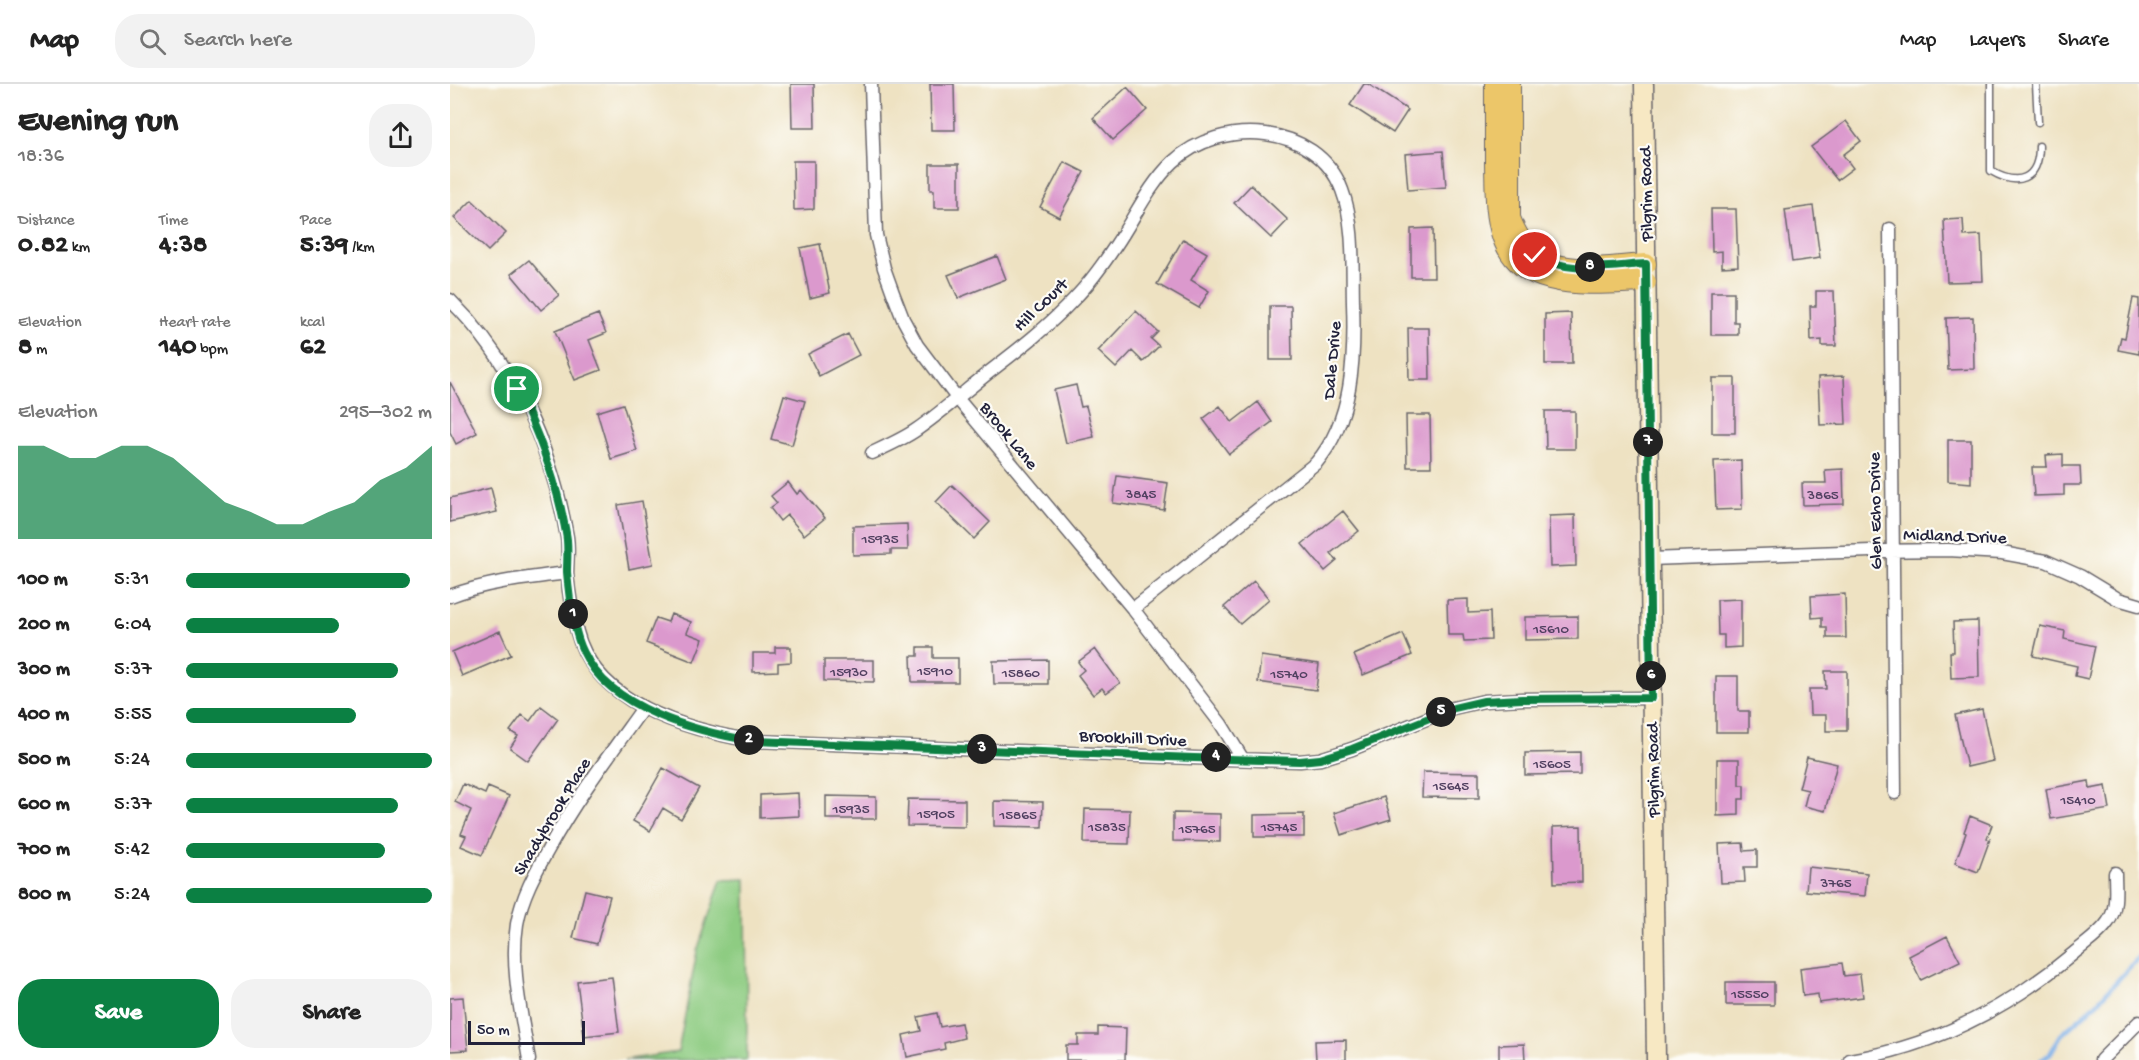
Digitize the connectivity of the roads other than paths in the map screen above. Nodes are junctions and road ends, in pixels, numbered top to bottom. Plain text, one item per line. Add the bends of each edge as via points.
1 (872, 84) edge
2 (1495, 84) edge
3 (1510, 84) edge
4 (1644, 84) edge
5 (1991, 84) edge
6 (2036, 84) edge
7 (2038, 122) dead end
8 (1198, 146) joint
9 (2039, 146) dead end
10 (1890, 229) dead end
11 (1646, 273) junction
12 (450, 300) edge
13 (957, 398) junction
14 (872, 453) dead end
15 (1892, 551) junction
16 (1650, 559) junction
17 (567, 573) junction
18 (450, 596) edge
19 (2139, 605) edge
20 (1133, 609) junction
21 (1651, 698) junction
22 (643, 708) junction
23 (1242, 758) junction
24 (1895, 794) dead end
25 (2115, 873) dead end
26 (2139, 1022) edge
27 (529, 1060) edge
28 (1656, 1060) edge
29 (1850, 1060) edge
30 (2101, 1060) edge

1 - 13 street, Brook Lane via 876,235 884,268 917,345
2 - 11 main road via 1495,206 1499,233 1507,249 1525,268 1551,280 1597,284
3 - 11 main road via 1510,218 1523,244 1548,263 1563,267
4 - 11 main road, Pilgrim Road
5 - 9 lane via 1991,171 2020,180 2035,170
6 - 7 lane
8 - 13 street, Hill Court via 1174,161 1154,184 1117,244 1075,298 1035,336
8 - 20 street, Dale Drive via 1219,137 1261,132 1306,147 1330,167 1342,190 1349,223 1351,370 1342,421 1316,463
10 - 15 street, Glen Echo Drive
11 - 16 main road, Pilgrim Road
12 - 17 street, Brookhill Drive via 498,360 537,430 555,482 567,540
13 - 14 street, Hill Court via 916,431
13 - 20 street, Brook Lane
15 - 16 street, Midland Drive
15 - 19 street, Midland Drive via 1948,550 2027,556 2064,567 2118,599
15 - 24 street, Glen Echo Drive
16 - 21 main road, Pilgrim Road
17 - 18 street via 498,582
17 - 22 street, Brookhill Drive via 583,653 612,688
20 - 23 street, Brook Lane via 1221,724
21 - 23 street, Brookhill Drive via 1484,701 1454,708 1320,759
21 - 28 main road, Pilgrim Road
22 - 23 street, Brookhill Drive via 698,729 753,741
22 - 27 street, Shadybrook Place via 564,822 522,901 517,925 516,975
25 - 29 street via 2115,906 2109,921 2060,965 2009,1001 1919,1043
26 - 30 street

